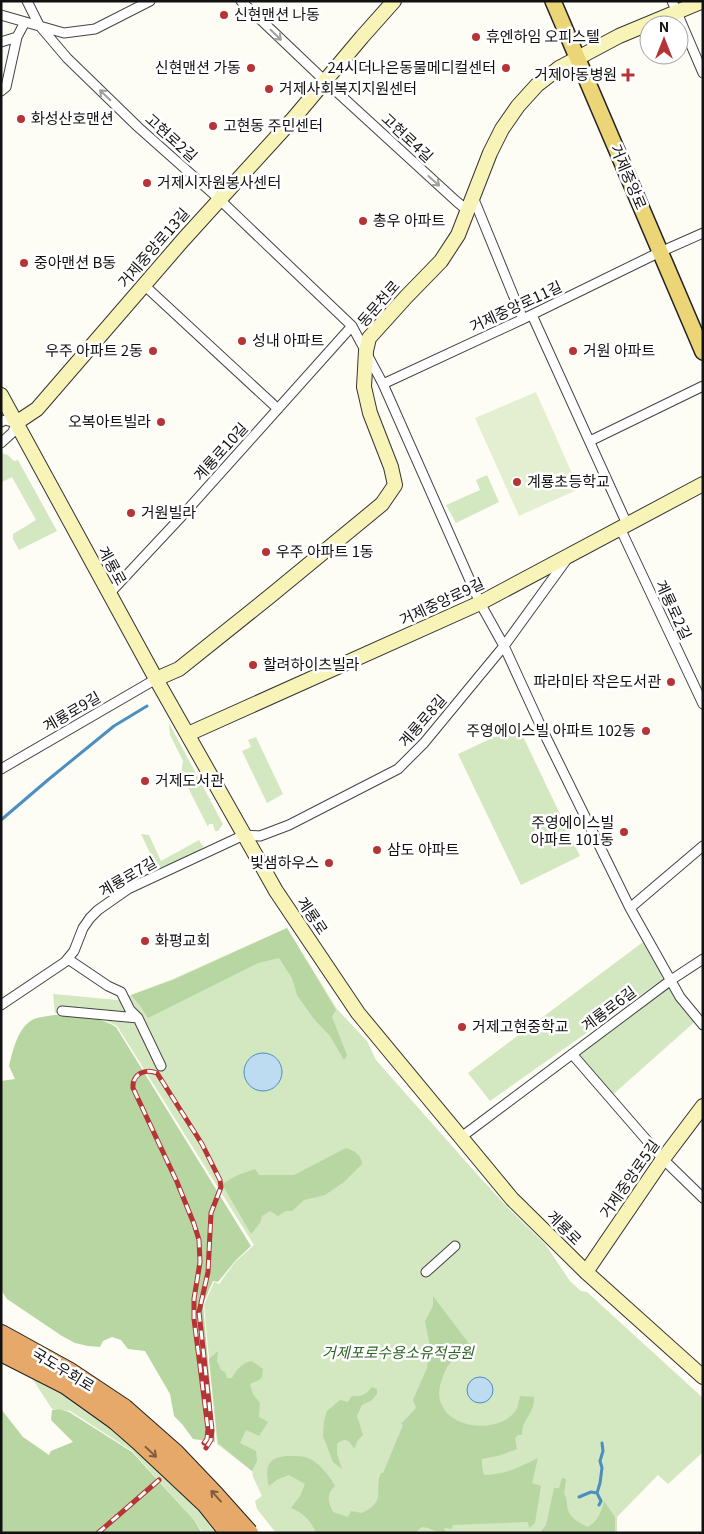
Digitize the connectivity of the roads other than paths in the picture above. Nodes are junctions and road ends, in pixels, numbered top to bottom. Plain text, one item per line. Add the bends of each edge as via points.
1 (26, 1) edge
2 (150, 1) edge
3 (241, 1) edge
4 (394, 1) edge
5 (553, 1) edge
6 (703, 2) edge
7 (674, 6) edge
8 (1, 15) edge
9 (25, 22) junction
10 (39, 25) junction
11 (17, 37) junction
12 (1, 42) edge
13 (576, 57) junction
14 (703, 74) edge
15 (325, 81) junction
16 (1, 91) edge
17 (473, 197) junction
18 (219, 199) junction
19 (468, 211) junction
20 (703, 233) edge
21 (660, 252) junction
22 (144, 284) junction
23 (532, 315) junction
24 (523, 319) junction
25 (352, 326) junction
26 (366, 351) junction
27 (703, 352) edge
28 (383, 384) junction
29 (703, 386) edge
30 (1, 395) edge
31 (278, 409) junction
32 (1, 422) edge
33 (16, 423) junction
34 (590, 441) junction
35 (1, 442) edge
36 (703, 484) edge
37 (623, 526) junction
38 (570, 554) junction
39 (109, 594) junction
40 (480, 603) junction
41 (504, 646) junction
42 (156, 679) junction
43 (703, 704) edge
44 (188, 734) junction
45 (1, 769) edge
46 (244, 835) junction
47 (703, 846) edge
48 (630, 908) junction
49 (68, 959) junction
50 (703, 959) edge
51 (671, 980) junction
52 (1, 1005) edge
53 (62, 1011) dead end
54 (138, 1018) junction
55 (703, 1025) edge
56 (572, 1054) junction
57 (161, 1066) dead end
58 (703, 1106) edge
59 (460, 1138) junction
60 (663, 1159) junction
61 (703, 1198) edge
62 (455, 1246) dead end
63 (426, 1272) dead end
64 (586, 1272) junction
65 (1, 1334) edge
66 (1, 1352) edge
67 (703, 1377) edge
68 (119, 1414) junction
69 (229, 1533) edge
70 (249, 1533) edge

1 - 10 street, 고현로2길
2 - 10 street via 95,29 64,33
3 -> 15 street, 고현로4길
4 - 15 street, 거제중앙로13길
5 - 13 main road, 거제중앙로
6 - 7 street, 동문천로
7 - 13 street, 동문천로
7 - 14 street
8 - 9 street
9 - 10 street
9 - 11 street
18 -> 10 street, 고현로2길 via 138,127 67,58
11 - 12 street
11 - 16 street via 6,88
13 - 17 street, 동문천로 via 537,85 518,106 490,153
13 - 21 main road, 거제중앙로
15 - 18 street, 거제중앙로13길
15 -> 19 street, 고현로4길
17 - 19 street, 동문천로
17 - 24 street
18 - 22 street, 거제중앙로13길
18 - 25 street, 고현로2길
19 - 26 street, 동문천로 via 458,235 441,261 369,338
20 - 21 street, 거제중앙로11길
21 - 23 street, 거제중앙로11길
21 - 27 main road, 거제중앙로
22 - 31 street
22 - 33 street, 거제중앙로13길 via 37,409
23 - 24 street, 거제중앙로11길
23 - 34 street, 계룡로2길
24 - 28 street, 거제중앙로11길
25 - 26 street, 고현로2길
25 - 31 street, 계룡로10길
26 - 28 street, 고현로2길
26 - 42 street, 동문천로 via 364,387 395,485 382,504 269,597 179,669
28 - 40 street, 고현로2길
29 - 34 street
30 - 33 street, 계룡로
31 - 39 street, 계룡로10길
32 - 33 street
33 - 35 street via 13,432
33 - 39 street, 계룡로
34 - 37 street, 계룡로2길
36 - 37 street, 거제중앙로9길
37 - 38 street, 거제중앙로9길
37 - 43 street, 계룡로2길
38 - 40 street, 거제중앙로9길
38 - 41 street, 계룡로8길
39 - 42 street, 계룡로
40 - 41 street, 고현로2길
40 - 44 street, 거제중앙로9길
41 - 46 street, 계룡로8길 via 424,744 398,769 289,826 260,836
41 - 48 street, 고현로2길
42 - 44 street, 계룡로
42 - 45 street, 계룡로9길
44 - 46 street, 계룡로
46 - 49 street, 계룡로7길 via 128,889 90,918
46 - 59 street, 계룡로 via 276,891 358,1013
47 - 48 street
48 - 51 street, 고현로2길
49 - 52 street, 계룡로7길
49 - 54 street via 121,992
50 - 51 street, 계룡로6길
51 - 55 street, 고현로2길 via 680,997
51 - 56 street, 계룡로6길
53 - 54 street
54 - 57 street
56 - 59 street, 계룡로6길
56 - 60 street
58 - 60 street, 거제중앙로5길
59 - 64 street, 계룡로 via 512,1199
60 - 61 street
60 - 64 street, 거제중앙로5길
62 - 63 street
64 - 67 street, 계룡로
65 - 68 highway, 국도우회로 via 70,1372
66 - 68 highway, 국도우회로
68 -> 69 highway, bridge via 139,1441 206,1504
70 -> 68 highway, bridge via 175,1453

